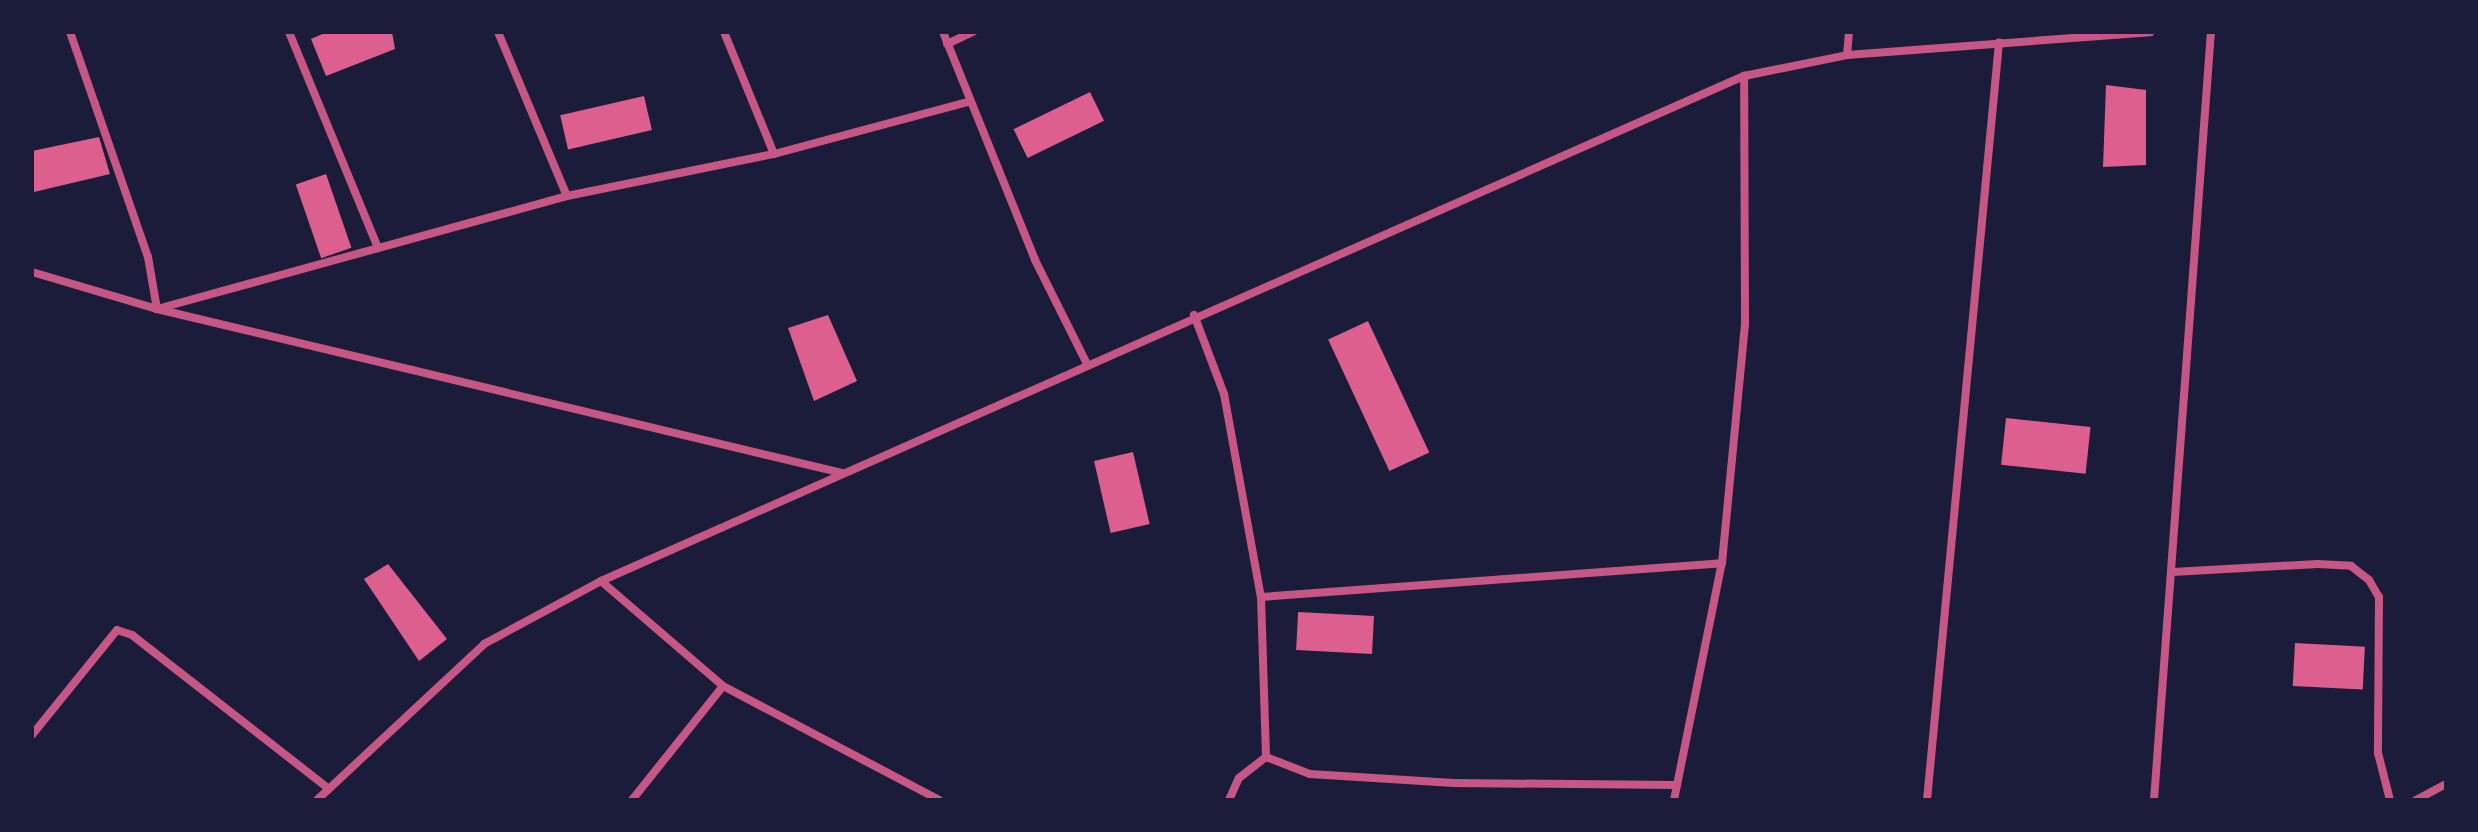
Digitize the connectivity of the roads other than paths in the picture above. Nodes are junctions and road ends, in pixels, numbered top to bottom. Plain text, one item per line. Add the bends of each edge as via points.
1 (70, 32) edge
2 (289, 32) edge
3 (498, 32) edge
4 (724, 32) edge
5 (943, 32) edge
6 (973, 32) edge
7 (1849, 32) edge
8 (2150, 32) edge
9 (2211, 32) edge
10 (2051, 36) edge
11 (1999, 42) junction
12 (947, 44) junction
13 (1847, 55) junction
14 (1744, 76) junction
15 (968, 102) junction
16 (774, 154) junction
17 (567, 196) junction
18 (378, 248) junction
19 (32, 272) edge
20 (157, 309) junction
21 (1194, 315) junction
22 (1086, 362) junction
23 (843, 473) junction
24 (1722, 563) junction
25 (2173, 572) junction
26 (601, 581) junction
27 (1261, 597) junction
28 (723, 686) junction
29 (32, 735) edge
30 (1266, 757) junction
31 (2446, 784) edge
32 (1677, 785) junction
33 (328, 788) junction
34 (317, 800) edge
35 (632, 800) edge
36 (939, 800) edge
37 (1229, 800) edge
38 (1674, 800) edge
39 (1927, 800) edge
40 (2154, 800) edge
41 (2390, 800) edge
42 (2416, 800) edge

1 - 20 street via 148,257
2 - 18 street
3 - 17 street
4 - 16 street
5 - 12 street
6 - 12 street
7 - 13 street
8 - 10 street
9 - 25 street
10 - 11 street
11 - 13 street
11 - 39 street
12 - 15 street
13 - 14 street
14 - 21 street
14 - 24 street via 1745,325
15 - 16 street
15 - 22 street via 1035,260
16 - 17 street
17 - 18 street
18 - 20 street
19 - 20 street
20 - 23 street
21 - 22 street
21 - 27 street via 1224,394
22 - 23 street
23 - 26 street
24 - 27 street
24 - 32 street
25 - 40 street
25 - 41 street via 2318,564 2351,566 2369,580 2379,597 2378,753
26 - 28 street
26 - 33 street via 484,644
27 - 30 street
28 - 35 street
28 - 36 street
29 - 33 street via 117,630 132,635
30 - 32 street via 1310,774 1454,783
30 - 37 street via 1239,778
31 - 42 street
32 - 38 street
33 - 34 street

